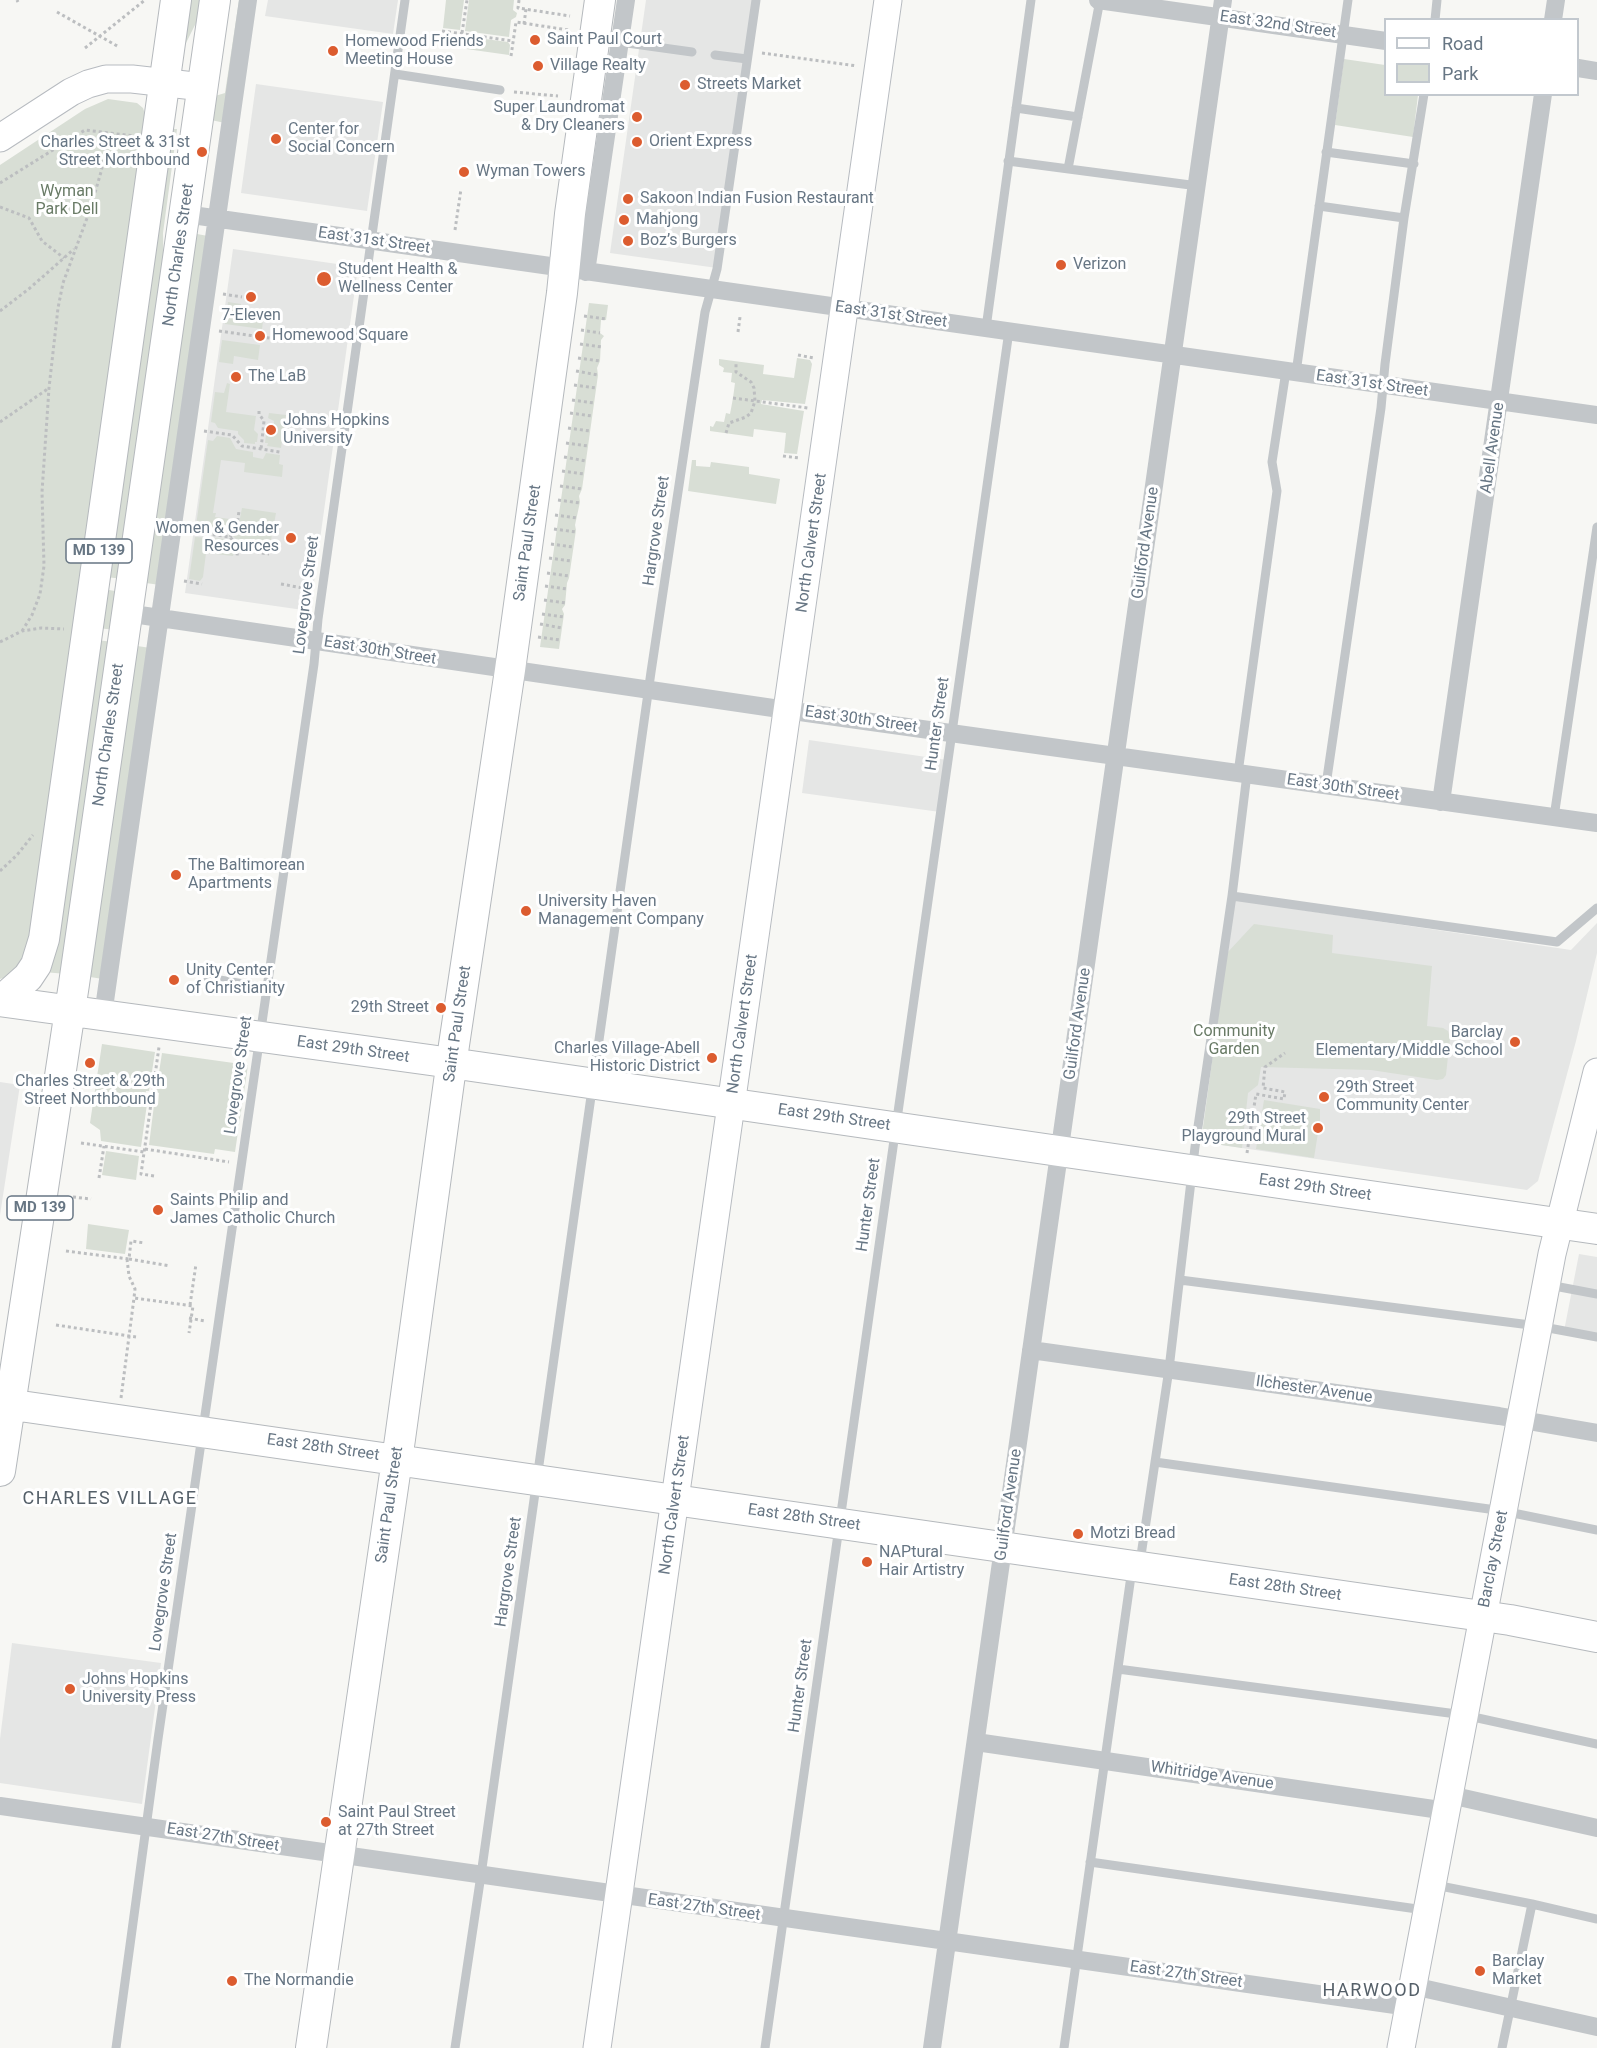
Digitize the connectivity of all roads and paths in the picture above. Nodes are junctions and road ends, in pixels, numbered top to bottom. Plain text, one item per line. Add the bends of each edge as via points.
1 (145, 0) edge
2 (176, 0) edge
3 (216, 0) edge
4 (248, 0) edge
5 (405, 0) edge
6 (467, 0) edge
7 (519, 0) edge
8 (600, 0) edge
9 (626, 0) edge
10 (756, 0) edge
11 (888, 0) edge
12 (1031, 0) edge
13 (1348, 0) edge
14 (1437, 0) edge
15 (1556, 0) edge
16 (1105, 1) edge
17 (526, 9) junction
18 (1222, 9) edge
19 (57, 12) dead end
20 (570, 16) dead end
21 (1435, 18) edge
22 (1553, 18) edge
23 (524, 24) junction
24 (568, 30) dead end
25 (442, 31) dead end
26 (462, 33) junction
27 (1342, 35) junction
28 (100, 36) junction
29 (513, 41) junction
30 (1384, 41) edge
31 (620, 42) junction
32 (119, 47) dead end
33 (85, 48) dead end
34 (692, 52) dead end
35 (715, 55) dead end
36 (748, 55) junction
37 (511, 56) dead end
38 (857, 66) dead end
39 (1579, 68) edge
40 (1597, 71) edge
41 (394, 74) junction
42 (164, 82) junction
43 (202, 87) junction
44 (500, 90) joint
45 (558, 96) dead end
46 (1424, 96) edge
47 (1543, 96) edge
48 (1016, 108) junction
49 (1078, 117) junction
50 (109, 133) junction
51 (132, 136) dead end
52 (0, 138) edge
53 (1326, 152) junction
54 (1008, 161) junction
55 (1413, 164) junction
56 (1068, 169) junction
57 (0, 183) edge
58 (1197, 186) junction
59 (461, 189) dead end
60 (1319, 206) junction
61 (0, 207) edge
62 (185, 214) junction
63 (217, 218) junction
64 (1404, 218) junction
65 (455, 230) dead end
66 (371, 240) junction
67 (75, 248) junction
68 (64, 258) junction
69 (575, 270) junction
70 (712, 290) junction
71 (223, 294) dead end
72 (242, 297) dead end
73 (846, 309) junction
74 (0, 311) edge
75 (583, 315) dead end
76 (740, 317) dead end
77 (606, 319) dead end
78 (986, 328) junction
79 (581, 330) dead end
80 (218, 331) dead end
81 (1009, 331) junction
82 (738, 332) dead end
83 (600, 333) dead end
84 (283, 340) dead end
85 (579, 344) dead end
86 (602, 347) dead end
87 (798, 355) dead end
88 (1173, 356) junction
89 (577, 357) dead end
90 (817, 358) dead end
91 (600, 361) dead end
92 (736, 362) dead end
93 (575, 371) dead end
94 (1291, 372) junction
95 (598, 375) dead end
96 (573, 385) dead end
97 (1383, 385) junction
98 (49, 388) junction
99 (596, 388) dead end
100 (733, 398) dead end
101 (571, 400) dead end
102 (755, 401) junction
103 (1500, 401) junction
104 (594, 403) dead end
105 (810, 409) dead end
106 (259, 411) dead end
107 (569, 413) dead end
108 (1597, 415) edge
109 (592, 416) dead end
110 (0, 422) edge
111 (567, 428) dead end
112 (203, 431) dead end
113 (590, 431) dead end
114 (726, 434) dead end
115 (565, 442) dead end
116 (588, 446) dead end
117 (261, 449) junction
118 (280, 452) dead end
119 (783, 456) dead end
120 (563, 457) dead end
121 (802, 459) dead end
122 (586, 461) dead end
123 (561, 471) dead end
124 (584, 474) dead end
125 (559, 486) dead end
126 (582, 489) dead end
127 (557, 500) dead end
128 (580, 503) dead end
129 (239, 511) dead end
130 (555, 515) dead end
131 (578, 518) dead end
132 (553, 528) dead end
133 (189, 531) dead end
134 (576, 532) dead end
135 (1597, 533) edge
136 (230, 537) junction
137 (551, 544) dead end
138 (573, 547) dead end
139 (238, 550) junction
140 (269, 554) dead end
141 (237, 557) dead end
142 (549, 558) dead end
143 (571, 561) dead end
144 (547, 573) dead end
145 (569, 576) dead end
146 (186, 582) dead end
147 (202, 584) dead end
148 (280, 585) dead end
149 (294, 586) dead end
150 (545, 586) dead end
151 (567, 589) dead end
152 (543, 600) dead end
153 (566, 603) dead end
154 (126, 613) junction
155 (541, 614) dead end
156 (564, 617) dead end
157 (160, 618) junction
158 (539, 624) dead end
159 (562, 628) dead end
160 (66, 630) dead end
161 (21, 631) junction
162 (538, 637) dead end
163 (560, 640) dead end
164 (316, 641) junction
165 (0, 642) edge
166 (510, 670) junction
167 (649, 690) junction
168 (788, 710) junction
169 (951, 733) junction
170 (1116, 756) junction
171 (1243, 773) junction
172 (1326, 785) junction
173 (1441, 802) junction
174 (1554, 818) junction
175 (1597, 823) edge
176 (37, 830) dead end
177 (0, 871) edge
178 (1232, 896) junction
179 (1597, 908) edge
180 (208, 978) dead end
181 (267, 988) junction
182 (1, 1001) edge
183 (70, 1011) junction
184 (103, 1016) junction
185 (259, 1037) junction
186 (159, 1047) dead end
187 (1285, 1053) dead end
188 (452, 1064) junction
189 (1597, 1072) edge
190 (593, 1084) junction
191 (731, 1104) junction
192 (896, 1127) junction
193 (81, 1143) dead end
194 (104, 1146) junction
195 (144, 1151) junction
196 (1060, 1151) junction
197 (1247, 1153) dead end
198 (233, 1162) dead end
199 (1193, 1171) junction
200 (154, 1176) dead end
201 (99, 1178) dead end
202 (74, 1197) dead end
203 (91, 1199) dead end
204 (1559, 1223) junction
205 (1597, 1229) edge
206 (145, 1243) dead end
207 (66, 1251) dead end
208 (128, 1259) junction
209 (196, 1264) dead end
210 (170, 1266) dead end
211 (1180, 1280) junction
212 (1546, 1285) junction
213 (1597, 1294) edge
214 (134, 1298) junction
215 (190, 1305) junction
216 (190, 1319) junction
217 (211, 1322) dead end
218 (56, 1325) dead end
219 (1538, 1326) junction
220 (189, 1334) dead end
221 (129, 1336) junction
222 (136, 1337) dead end
223 (1597, 1337) edge
224 (1031, 1350) junction
225 (1169, 1369) junction
226 (122, 1394) dead end
227 (5, 1403) edge
228 (1520, 1420) junction
229 (204, 1432) junction
230 (1597, 1433) edge
231 (397, 1459) junction
232 (1155, 1462) junction
233 (0, 1471) edge
234 (538, 1479) junction
235 (676, 1501) junction
236 (1503, 1511) junction
237 (840, 1523) junction
238 (1597, 1530) edge
239 (1003, 1547) junction
240 (1136, 1566) junction
241 (1483, 1616) junction
242 (1597, 1637) edge
243 (1118, 1669) junction
244 (1464, 1715) junction
245 (976, 1742) junction
246 (1597, 1744) edge
247 (1105, 1760) junction
248 (1449, 1803) junction
249 (0, 1806) edge
250 (147, 1827) junction
251 (1597, 1828) edge
252 (339, 1855) junction
253 (1090, 1862) junction
254 (482, 1875) junction
255 (1433, 1884) junction
256 (619, 1895) junction
257 (1532, 1904) junction
258 (1428, 1911) junction
259 (783, 1918) junction
260 (1597, 1919) edge
261 (947, 1942) junction
262 (1077, 1959) junction
263 (1411, 1997) junction
264 (1510, 2007) junction
265 (1597, 2026) edge
266 (116, 2048) edge
267 (310, 2048) edge
268 (455, 2048) edge
269 (597, 2048) edge
270 (765, 2048) edge
271 (932, 2048) edge
272 (1064, 2048) edge
273 (1401, 2048) edge
274 (1502, 2048) edge

1 - 28 path
2 - 42 main road, MD 139
3 - 43 main road, North Charles Street / MD 139
4 - 63 street, North Charles Street
5 - 41 lane, Lovegrove Street
6 - 26 path
7 - 17 path via 518,8
8 - 69 main road, Saint Paul Street via 570,214
9 - 31 street, Saint Paul Street
10 - 36 lane, Hargrove Street
11 - 73 main road, North Calvert Street
12 - 48 lane
13 - 27 lane
14 - 21 lane
15 - 22 street
16 - 18 street, East 32nd Street
16 - 49 lane
17 - 20 path
17 - 23 path
18 - 27 street, East 32nd Street
18 - 58 street, Guilford Avenue
19 - 28 path
23 - 24 path
23 - 29 path via 516,22
25 - 26 path
26 - 29 path
27 - 30 street, East 32nd Street
27 - 53 lane
28 - 32 path
28 - 33 path
29 - 37 path
31 - 34 lane
31 - 69 street, Saint Paul Street
35 - 36 lane
36 - 38 path
36 - 70 lane, Hargrove Street
39 - 40 street
41 - 44 lane
41 - 66 lane, Lovegrove Street
42 - 43 main road
42 - 52 main road via 106,79 88,84
42 - 182 main road, MD 139 via 44,939 28,977
43 - 62 main road, North Charles Street / MD 139
44 - 45 path
46 - 55 lane
47 - 103 street, Abell Avenue
48 - 49 lane
48 - 54 lane
49 - 56 lane
50 - 51 path
50 - 57 path via 85,130
50 - 67 path via 90,210
53 - 55 lane
53 - 60 lane
54 - 56 lane
54 - 78 lane
55 - 64 lane
56 - 58 lane
58 - 88 street, Guilford Avenue
59 - 65 path
60 - 64 lane
60 - 94 lane
61 - 68 path via 29,218 42,241
62 - 63 street, East 31st Street
62 - 154 main road, North Charles Street / MD 139
63 - 66 street, East 31st Street
63 - 157 street, North Charles Street
64 - 97 lane
66 - 69 street, East 31st Street
66 - 164 lane, Lovegrove Street
67 - 68 path
67 - 98 path via 58,308
68 - 74 path
69 - 70 street, East 31st Street
69 - 166 main road, Saint Paul Street
70 - 73 street, East 31st Street
70 - 167 lane, Hargrove Street via 705,312
71 - 72 path
73 - 78 street, East 31st Street
73 - 168 main road, North Calvert Street
75 - 77 path
76 - 82 path
78 - 81 street, East 31st Street
79 - 83 path
80 - 84 path
81 - 88 street, East 31st Street
81 - 169 lane, Hunter Street
85 - 86 path
87 - 90 path
88 - 94 street, East 31st Street
88 - 170 street, Guilford Avenue
89 - 91 path
92 - 102 path via 736,372 754,388
93 - 95 path
94 - 97 street, East 31st Street
94 - 171 lane via 1272,462 1277,491
96 - 99 path
97 - 103 street, East 31st Street
97 - 172 lane
98 - 110 path
98 - 161 path via 42,492 44,566 40,594
100 - 102 path
101 - 104 path
102 - 105 path
102 - 114 path via 751,413 729,423
103 - 108 street, East 31st Street
103 - 173 street, Abell Avenue
106 - 117 path via 264,422
107 - 109 path
111 - 113 path
112 - 117 path via 232,435 242,446
115 - 116 path
117 - 118 path
119 - 121 path
120 - 122 path
123 - 124 path
125 - 126 path
127 - 128 path
129 - 136 path via 237,526
130 - 131 path
132 - 134 path
133 - 136 path
135 - 174 lane
136 - 139 path
137 - 138 path
139 - 140 path
139 - 141 path
142 - 143 path
144 - 145 path
146 - 147 path
148 - 149 path
150 - 151 path
152 - 153 path
154 - 157 street, East 30th Street
154 - 183 main road, North Charles Street / MD 139
155 - 156 path
157 - 164 street, East 30th Street
157 - 184 street, North Charles Street
158 - 159 path
160 - 161 path
161 - 165 path
162 - 163 path
164 - 166 street, East 30th Street
164 - 181 lane, Lovegrove Street
166 - 167 street, East 30th Street
166 - 188 main road, Saint Paul Street
167 - 168 street, East 30th Street
167 - 190 lane, Hargrove Street
168 - 169 street, East 30th Street
168 - 191 main road, North Calvert Street
169 - 170 street, East 30th Street
169 - 192 lane, Hunter Street
170 - 171 street, East 30th Street
170 - 196 street, Guilford Avenue
171 - 172 street, East 30th Street
171 - 178 lane
172 - 173 street, East 30th Street
173 - 174 street, East 30th Street
174 - 175 street, East 30th Street
176 - 177 path
178 - 179 lane via 1557,942
178 - 199 lane
180 - 181 lane
181 - 185 lane, Lovegrove Street
182 - 183 main road, East 29th Street
183 - 184 main road, East 29th Street
183 - 227 main road, North Charles Street / MD 139
184 - 185 main road, East 29th Street
185 - 188 main road, East 29th Street
185 - 229 lane, Lovegrove Street
186 - 195 path
187 - 197 path via 1265,1067 1263,1088 1285,1092 1284,1099 1256,1094
188 - 190 main road, East 29th Street
188 - 231 main road, Saint Paul Street
189 - 204 main road, Barclay Street
190 - 191 main road, East 29th Street
190 - 234 lane, Hargrove Street
191 - 192 main road, East 29th Street
191 - 235 main road, North Calvert Street
192 - 196 main road, East 29th Street
192 - 237 lane, Hunter Street
193 - 194 path
194 - 195 path
194 - 201 path
195 - 198 path
195 - 200 path via 141,1174
196 - 199 main road, East 29th Street
196 - 224 street, Guilford Avenue
199 - 204 main road, East 29th Street
199 - 211 lane
202 - 203 path
204 - 205 main road, East 29th Street
204 - 212 main road, Barclay Street
206 - 208 path via 132,1241
207 - 208 path
208 - 210 path
208 - 214 path
209 - 215 path
211 - 219 lane
211 - 225 lane
212 - 213 lane
212 - 219 main road, Barclay Street
214 - 215 path
214 - 221 path
215 - 216 path
216 - 217 path
216 - 220 path
218 - 221 path
219 - 223 lane
219 - 228 main road, Barclay Street
221 - 222 path
221 - 226 path
224 - 225 street, Ilchester Avenue
224 - 239 street, Guilford Avenue
225 - 228 street, Ilchester Avenue
225 - 232 lane
227 - 229 main road, East 28th Street
227 - 233 main road, North Charles Street / MD 139
228 - 230 street, Ilchester Avenue
228 - 236 main road, Barclay Street
229 - 231 main road, East 28th Street
229 - 250 lane, Lovegrove Street
231 - 234 main road, East 28th Street
231 - 252 main road, Saint Paul Street
232 - 236 lane
232 - 240 lane
234 - 235 main road, East 28th Street
234 - 254 lane, Hargrove Street
235 - 237 main road, East 28th Street
235 - 256 main road, North Calvert Street
236 - 238 lane
236 - 241 main road, Barclay Street
237 - 239 main road, East 28th Street
237 - 259 lane, Hunter Street
239 - 240 main road, East 28th Street
239 - 245 street, Guilford Avenue
240 - 241 main road, East 28th Street
240 - 243 lane
241 - 242 main road, East 28th Street
241 - 244 main road, Barclay Street
243 - 244 lane
243 - 247 lane
244 - 246 lane
244 - 248 main road, Barclay Street
245 - 247 street, Whitridge Avenue
245 - 261 street, Guilford Avenue
247 - 248 street, Whitridge Avenue
247 - 253 lane
248 - 251 street, Whitridge Avenue
248 - 255 main road, Barclay Street
249 - 250 street, East 27th Street
250 - 252 street, East 27th Street
250 - 266 lane, Lovegrove Street
252 - 254 street, East 27th Street
252 - 267 main road, Saint Paul Street
253 - 258 lane
253 - 262 lane
254 - 256 street, East 27th Street
254 - 268 lane, Hargrove Street
255 - 257 lane
255 - 258 main road, Barclay Street
256 - 259 street, East 27th Street
256 - 269 main road, North Calvert Street
257 - 260 lane
257 - 264 lane
258 - 263 main road, Barclay Street
259 - 261 street, East 27th Street
259 - 270 lane, Hunter Street
261 - 262 street, East 27th Street
261 - 271 street, Guilford Avenue
262 - 263 street, East 27th Street
262 - 272 lane
263 - 264 street, East 27th Street
263 - 273 main road, Barclay Street
264 - 265 street, East 27th Street
264 - 274 lane

